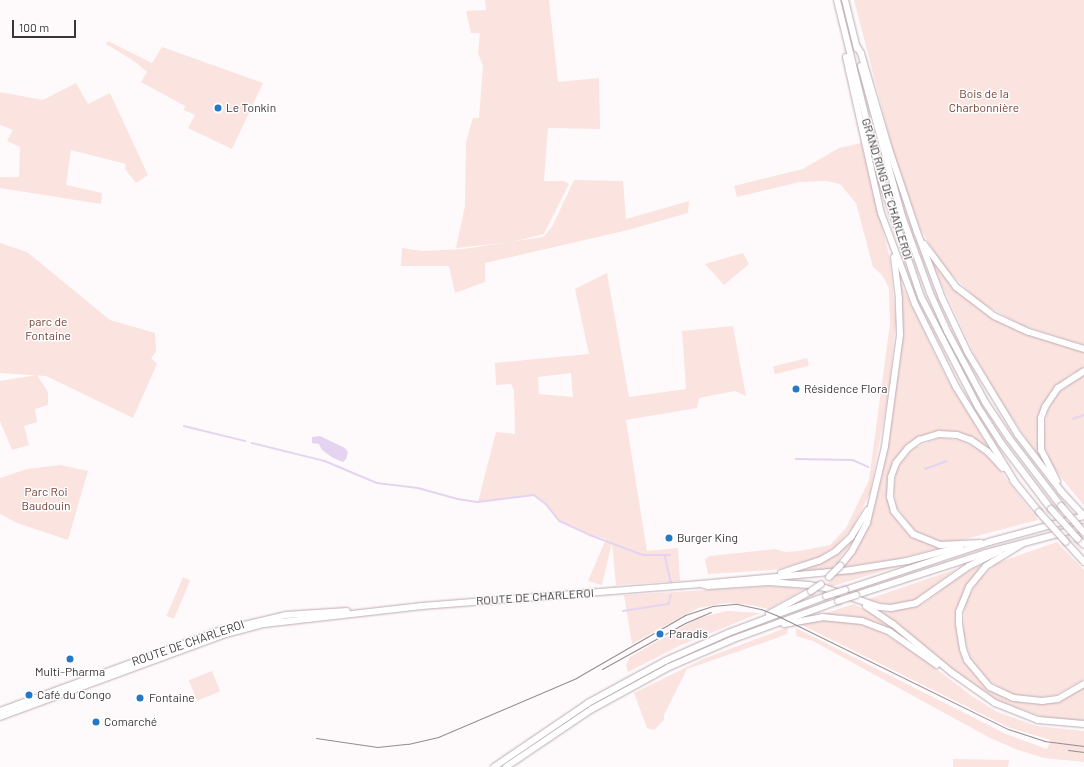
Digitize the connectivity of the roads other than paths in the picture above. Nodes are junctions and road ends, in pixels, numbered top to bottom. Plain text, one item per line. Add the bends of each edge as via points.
1 (837, 0) edge
2 (845, 0) edge
3 (845, 33) junction
4 (856, 45) junction
5 (917, 232) junction
6 (890, 240) junction
7 (1084, 349) edge
8 (1084, 371) edge
9 (1016, 482) junction
10 (1068, 497) junction
11 (873, 504) junction
12 (1084, 516) edge
13 (1084, 527) edge
14 (1084, 532) edge
15 (989, 542) junction
16 (973, 544) junction
17 (1022, 544) junction
18 (1084, 546) edge
19 (1000, 551) junction
20 (1084, 562) edge
21 (764, 577) junction
22 (701, 584) junction
23 (856, 597) junction
24 (369, 611) junction
25 (760, 620) junction
26 (771, 625) junction
27 (951, 672) junction
28 (1084, 684) edge
29 (0, 711) edge
30 (0, 717) edge
31 (1084, 724) edge
32 (494, 767) edge
33 (506, 767) edge

1 - 3 highway, GRAND RING DE CHARLEROI
2 - 4 highway, GRAND RING DE CHARLEROI
3 - 6 highway via 844,47 866,151
3 - 18 highway, GRAND RING DE CHARLEROI, bridge via 881,179 921,297 978,407 1001,443 1051,509
4 - 5 highway via 861,53
4 - 14 highway, GRAND RING DE CHARLEROI, bridge via 890,176 930,293 947,331 986,402 1013,444
5 - 7 highway via 952,283 994,316 1029,332
5 - 10 highway via 942,298 984,382 1035,458
6 - 9 highway via 915,304 944,366
6 - 11 highway via 899,299 899,353
8 - 10 highway via 1066,381 1051,396 1045,407 1040,428 1040,442 1048,467
9 - 16 highway via 983,448 957,435 939,434 924,438 913,444 900,457 891,477 890,490 894,512 901,523 913,534 928,542 946,545
9 - 20 highway, bridge
10 - 12 highway
11 - 21 highway via 851,537 830,554 812,564
11 - 25 highway, bridge via 859,540 840,566 811,591
12 - 15 highway
13 - 17 highway
15 - 16 highway
15 - 25 highway, bridge
16 - 21 highway via 882,566 819,574
17 - 19 highway
17 - 28 highway via 986,566 969,587 960,612 962,649 967,660 990,687 1014,698 1042,701 1058,699
19 - 23 highway
19 - 23 highway via 969,566 916,603 902,607 879,607
21 - 22 highway
22 - 23 highway via 708,586 769,582 809,585
22 - 24 main road, ROUTE DE CHARLEROI
23 - 26 highway, bridge
23 - 27 highway
24 - 29 main road, ROUTE DE CHARLEROI via 334,611 260,620 219,630
24 - 30 main road, ROUTE DE CHARLEROI via 264,624 226,634
25 - 32 highway via 696,646 613,688 562,719
26 - 27 highway via 822,617 862,621 890,632
26 - 33 highway via 699,653 641,681 568,724
27 - 31 highway via 982,695 1010,711 1038,720

